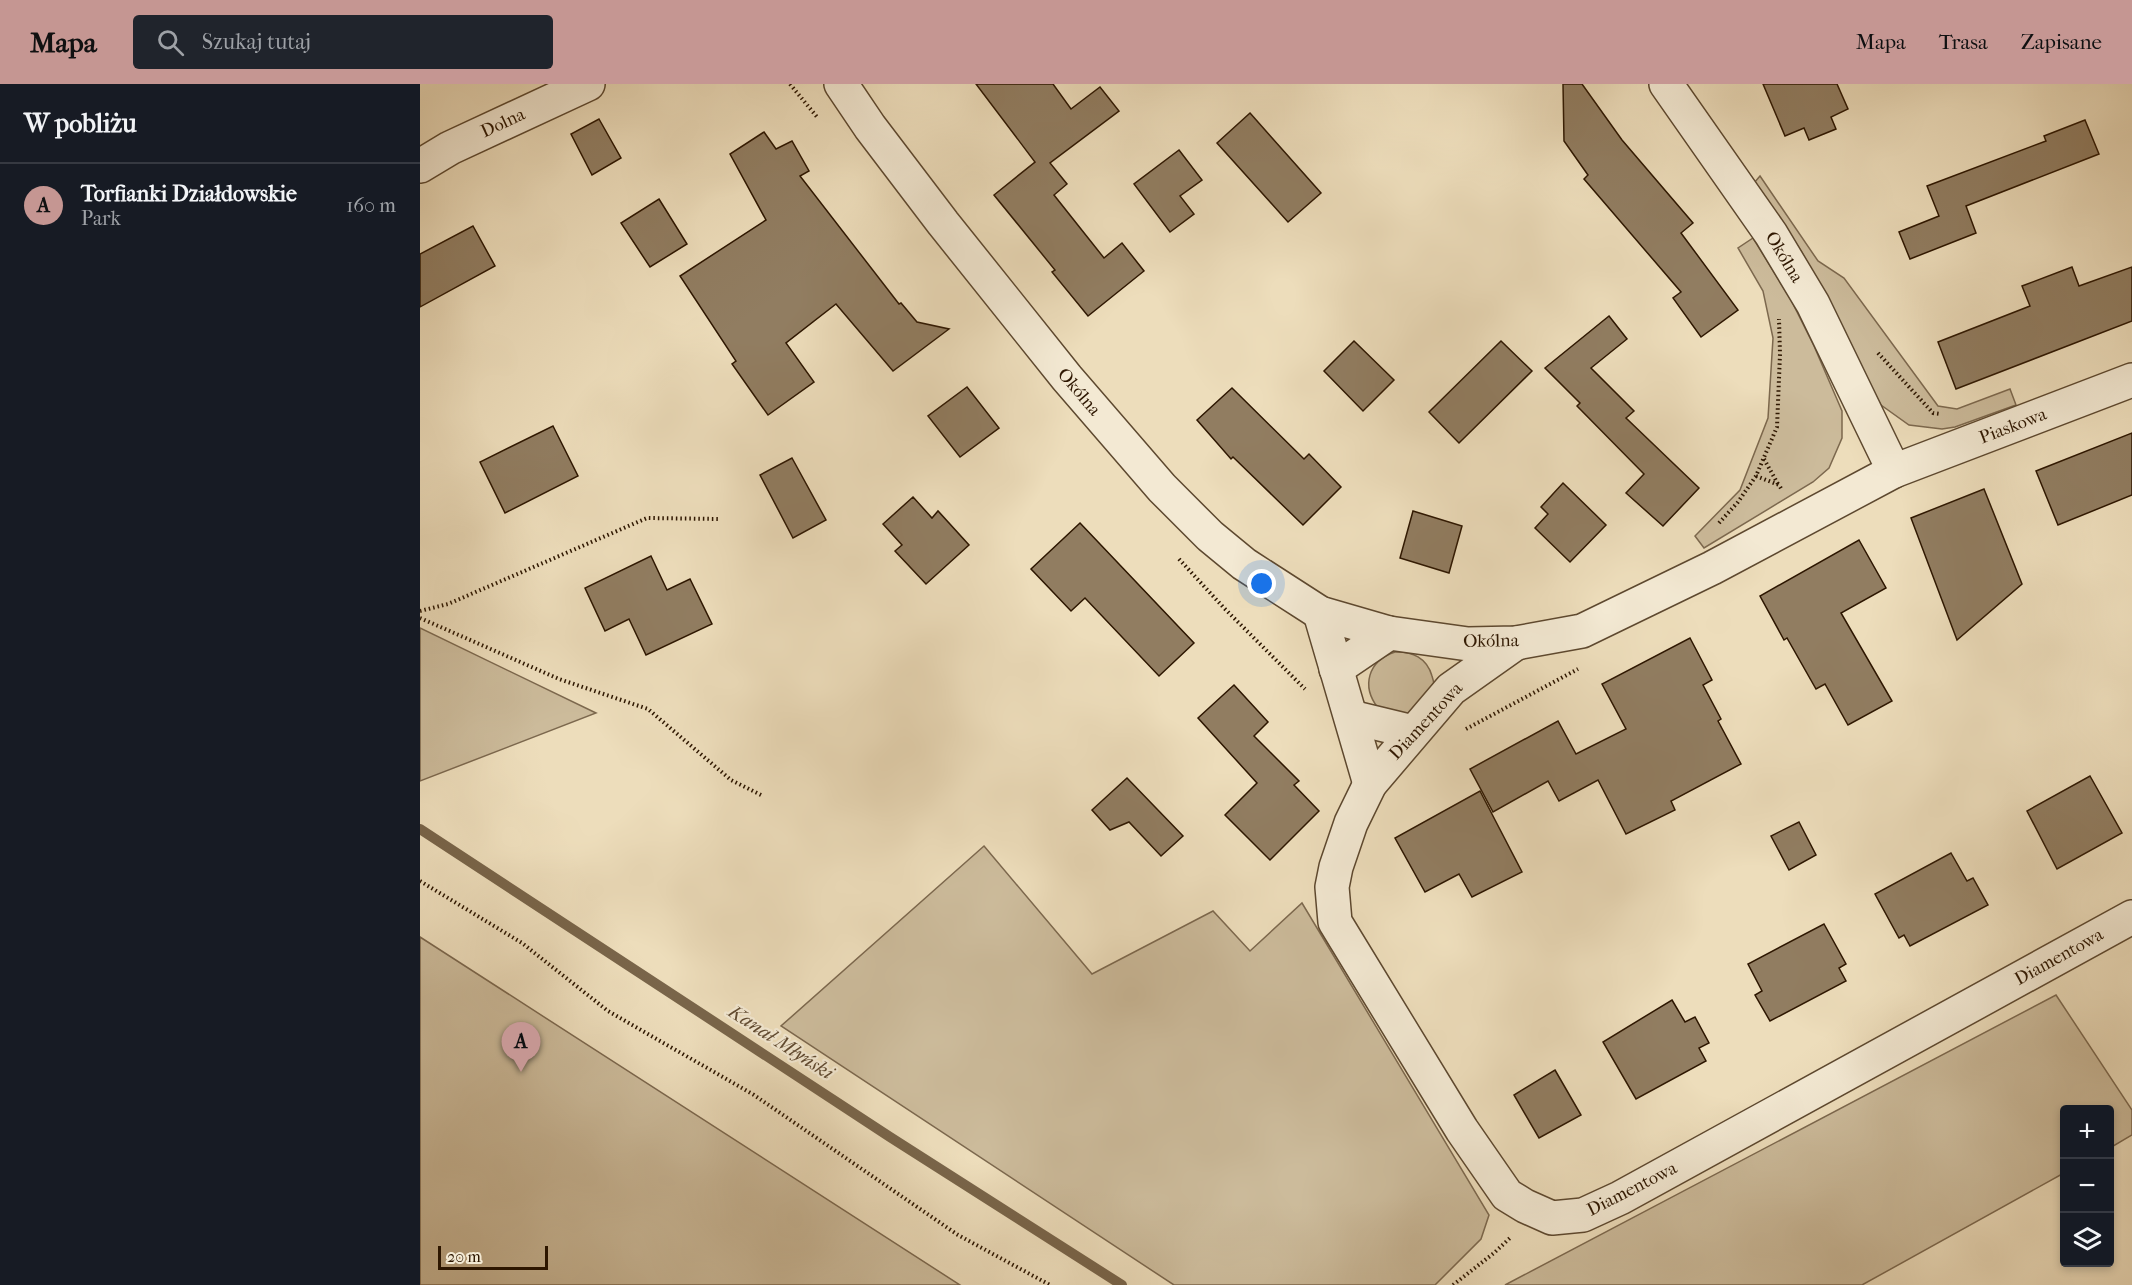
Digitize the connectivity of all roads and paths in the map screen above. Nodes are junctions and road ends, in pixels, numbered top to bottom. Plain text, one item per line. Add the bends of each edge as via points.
1 (588, 84) edge
2 (841, 84) edge
3 (1666, 84) edge
4 (420, 166) edge
5 (1779, 319) dead end
6 (1876, 351) dead end
7 (2132, 380) edge
8 (1942, 415) dead end
9 (1764, 459) junction
10 (1894, 471) junction
11 (1756, 476) junction
12 (1779, 485) junction
13 (1785, 494) dead end
14 (718, 519) dead end
15 (1712, 530) dead end
16 (420, 611) edge
17 (1320, 613) junction
18 (420, 618) edge
19 (1389, 633) junction
20 (1429, 638) junction
21 (1516, 643) junction
22 (1336, 669) junction
23 (1451, 689) junction
24 (1351, 717) junction
25 (1413, 732) junction
26 (1370, 784) junction
27 (761, 795) dead end
28 (420, 881) edge
29 (2132, 917) edge
30 (1537, 1212) junction
31 (1050, 1285) edge
32 (1453, 1285) edge

1 - 4 street, Dolna via 450,148
2 - 17 street, Okólna via 950,232 1067,378 1162,488 1244,564
3 - 10 street, Okólna via 1771,234 1813,304
5 - 9 path via 1777,427
6 - 8 path via 1933,413
7 - 10 street, Piaskowa
9 - 11 path
9 - 12 path
10 - 21 street, Okólna via 1712,568 1582,631
11 - 12 path
11 - 15 path
12 - 13 path
14 - 16 path via 647,518 448,604
17 - 19 street, Okólna
17 - 22 street, Diamentowa
18 - 27 path via 559,679 648,709 731,780
19 - 20 street, Okólna
19 - 22 street
20 - 21 street, Okólna via 1468,644
20 - 23 street via 1445,666
21 - 23 street, Diamentowa
22 - 24 street, Diamentowa
23 - 25 street, Diamentowa
24 - 25 street
24 - 26 street, Diamentowa
25 - 26 street, Diamentowa
26 - 30 street, Diamentowa via 1336,867 1332,887 1335,922 1495,1178 1507,1195
28 - 31 path via 522,943 608,1011 754,1095 958,1235
29 - 30 street, Diamentowa via 1620,1198 1583,1215 1552,1218
30 - 32 path

